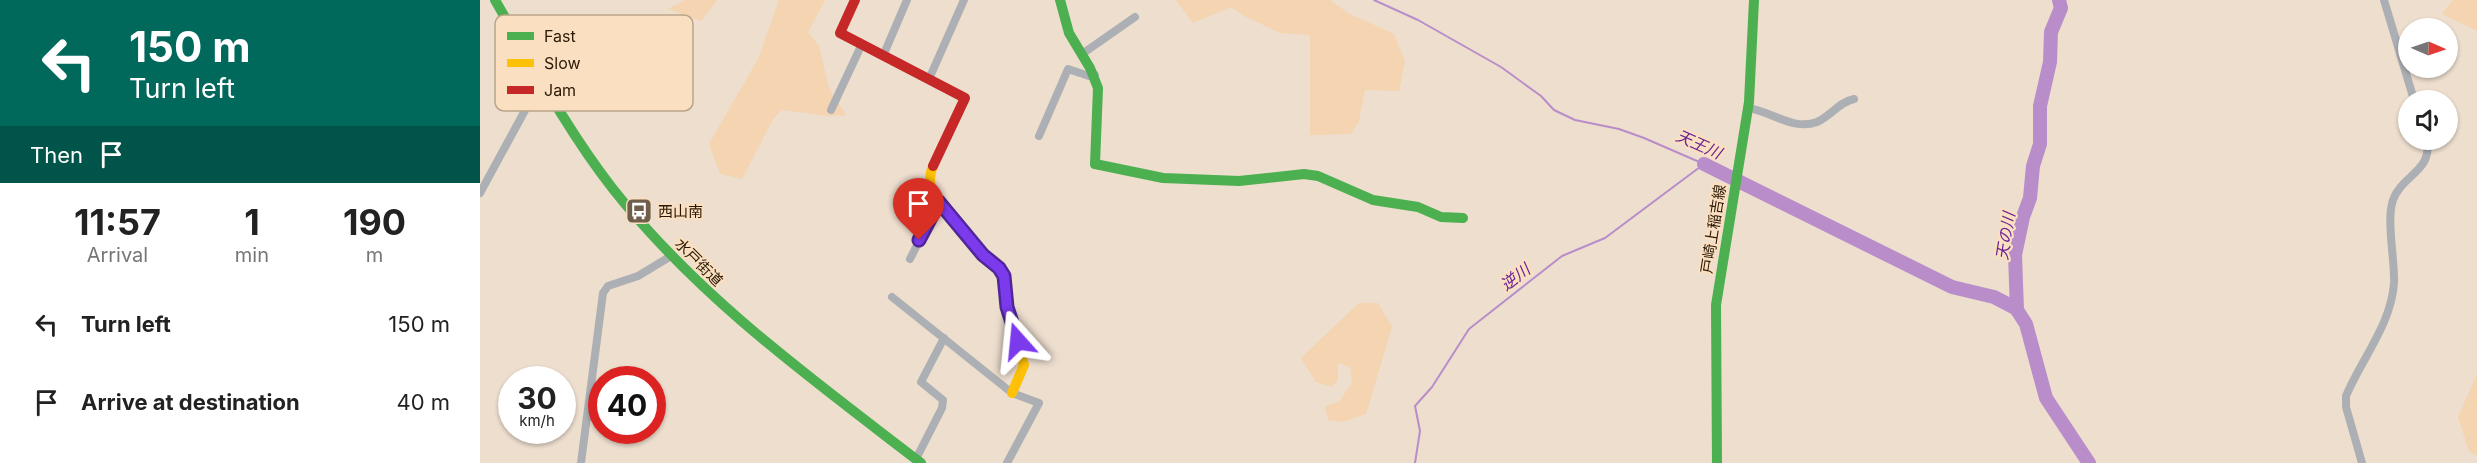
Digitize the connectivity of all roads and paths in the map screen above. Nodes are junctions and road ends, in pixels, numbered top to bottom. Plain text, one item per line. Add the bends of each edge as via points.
1 (495, 0) edge
2 (855, 0) edge
3 (908, 0) edge
4 (964, 0) edge
5 (1060, 0) edge
6 (1754, 0) edge
7 (2384, 0) edge
8 (504, 15) edge
9 (1135, 17) dead end
10 (862, 44) junction
11 (1082, 54) junction
12 (883, 56) junction
13 (1095, 75) junction
14 (929, 79) junction
15 (2411, 90) edge
16 (1854, 99) dead end
17 (1748, 108) junction
18 (831, 110) dead end
19 (525, 111) edge
20 (559, 111) edge
21 (1039, 136) dead end
22 (2427, 150) edge
23 (480, 193) edge
24 (939, 202) junction
25 (1463, 218) dead end
26 (671, 256) junction
27 (909, 259) dead end
28 (892, 297) dead end
29 (944, 339) junction
30 (1012, 393) junction
31 (918, 461) edge
32 (581, 463) edge
33 (1007, 463) edge
34 (1717, 463) edge
35 (2362, 463) edge

1 - 8 main road, 水戸街道
2 - 10 main road via 840,33
3 - 12 street
4 - 14 street
5 - 11 main road via 1065,24
6 - 17 main road, 戸崎上稲吉線
7 - 15 street
9 - 11 street
10 - 12 main road
10 - 18 street
11 - 13 main road
12 - 14 main road
13 - 21 street via 1068,69
13 - 25 main road via 1099,104 1095,164 1163,178 1239,181 1311,175 1373,200 1418,207 1441,217
14 - 24 main road via 965,98 930,173 930,185
16 - 17 street via 1805,125
17 - 34 main road, 戸崎上稲吉線 via 1716,305
19 - 23 street
20 - 26 main road, 水戸街道 via 613,189
22 - 35 street via 2424,164 2404,182 2393,200 2394,284 2386,318 2346,396
24 - 27 street
24 - 30 main road via 1004,276 1007,307 1024,364
26 - 31 main road, 水戸街道 via 761,339
26 - 32 street via 638,276 608,286 603,293
28 - 29 street
29 - 30 street
29 - 31 street via 921,382 943,400
30 - 33 street via 1039,403

